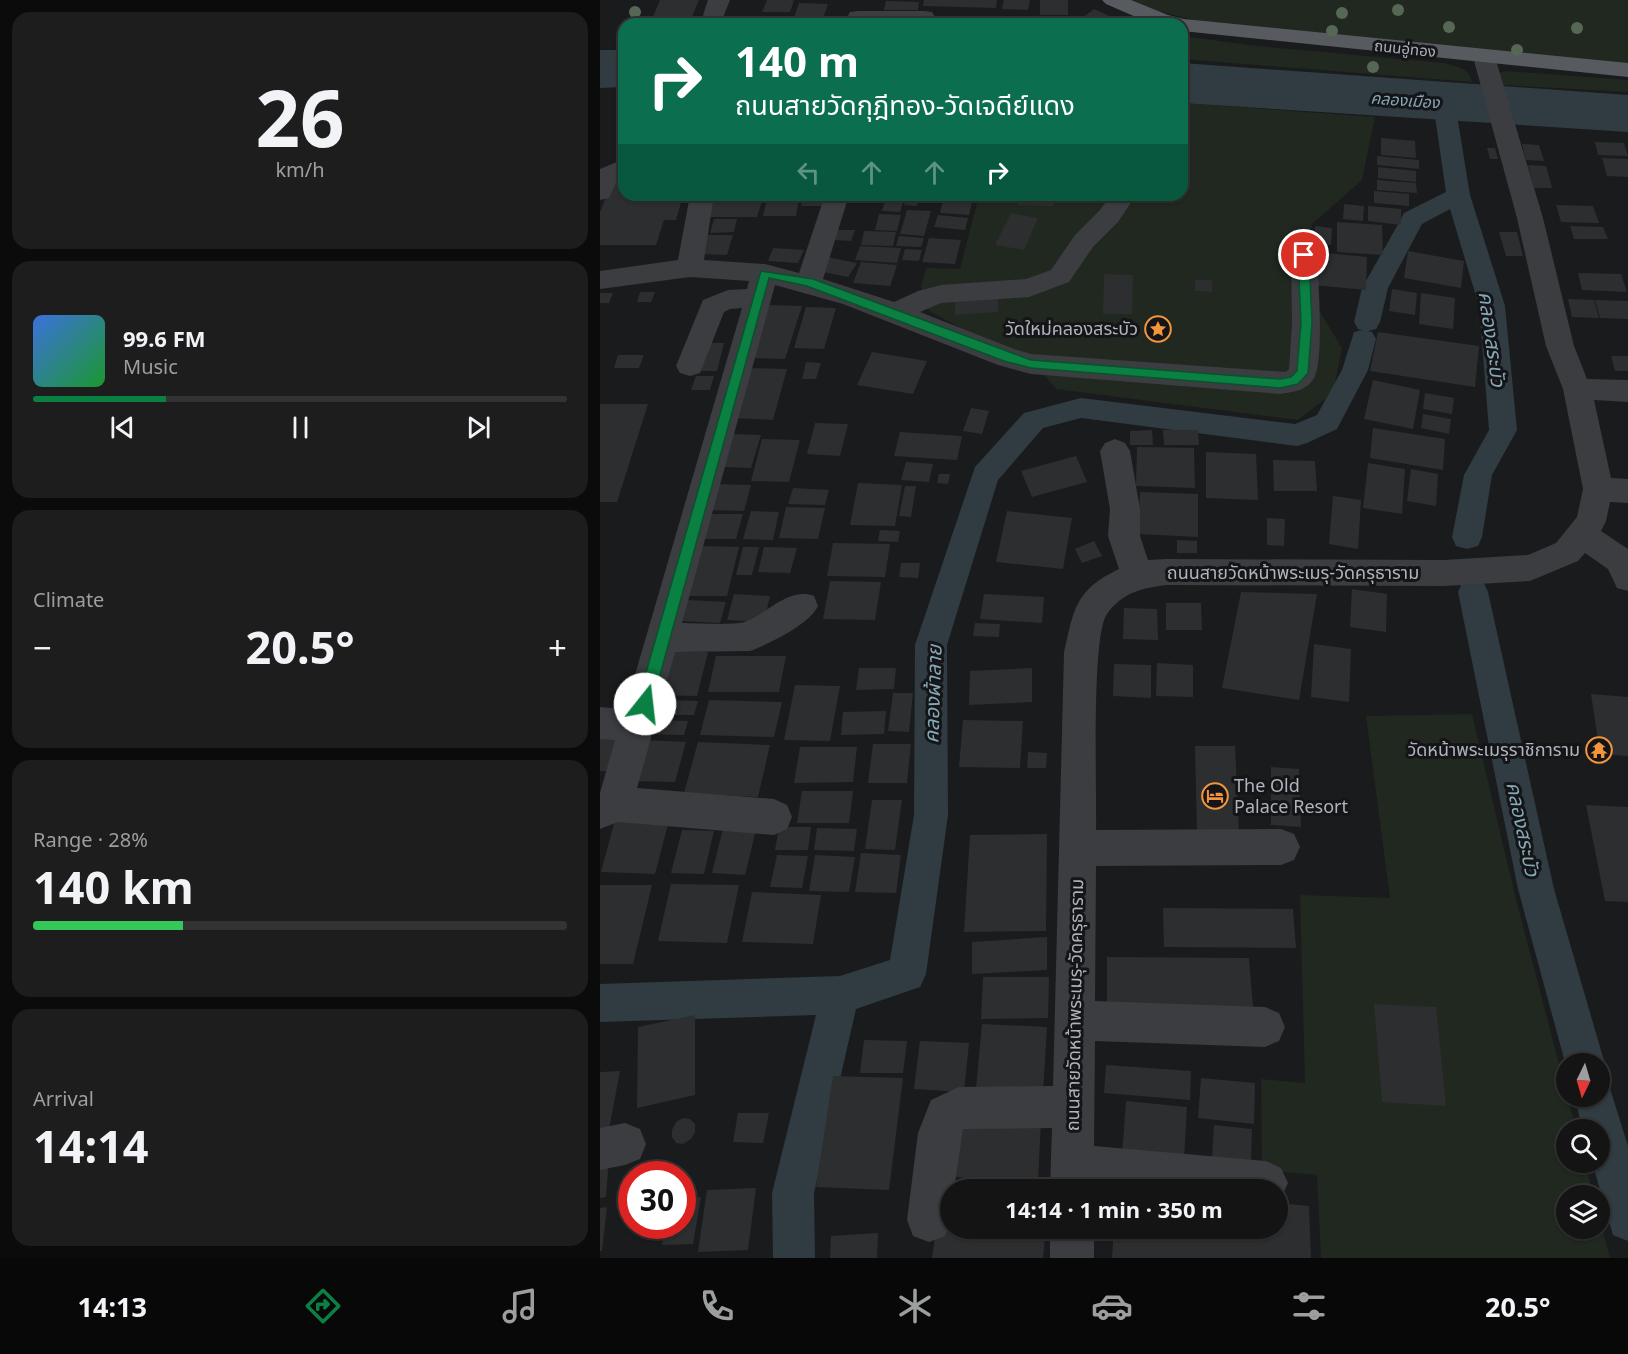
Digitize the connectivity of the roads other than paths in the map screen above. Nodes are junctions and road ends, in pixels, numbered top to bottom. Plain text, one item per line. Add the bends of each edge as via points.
1 (1113, 0) edge
2 (860, 14) edge
3 (924, 17) dead end
4 (1156, 18) edge
5 (1188, 25) edge
6 (1487, 65) junction
7 (1628, 70) edge
8 (618, 168) edge
9 (600, 192) edge
10 (701, 201) edge
11 (835, 201) edge
12 (1120, 201) edge
13 (1304, 255) dead end
14 (690, 268) junction
15 (600, 280) edge
16 (809, 282) junction
17 (762, 286) junction
18 (893, 314) junction
19 (690, 366) dead end
20 (1577, 389) junction
21 (1628, 390) edge
22 (1115, 451) dead end
23 (1613, 490) edge
24 (1581, 533) junction
25 (1137, 575) junction
26 (1628, 578) edge
27 (801, 606) dead end
28 (664, 638) junction
29 (600, 723) edge
30 (638, 726) junction
31 (608, 808) edge
32 (774, 817) dead end
33 (1281, 847) dead end
34 (1077, 848) junction
35 (1074, 1020) junction
36 (1264, 1027) dead end
37 (1073, 1107) junction
38 (1073, 1178) edge
39 (1112, 1179) edge
40 (929, 1220) dead end
41 (1072, 1239) edge
42 (1072, 1258) edge

1 - 4 main road, ถนนอู่ทอง
2 - 3 street
5 - 6 main road, ถนนอู่ทอง
6 - 7 main road, ถนนอู่ทอง
6 - 20 street, ถนนสายวัดหน้าพระเมรุ-วัดครุธาราม via 1560,346
8 - 9 street via 606,176
10 - 14 street
11 - 16 street
12 - 18 street via 1084,241 1060,276 1029,288 941,294
13 - 18 street via 1303,373 1294,381 1031,364
14 - 15 street
14 - 17 street
16 - 17 street
16 - 18 street
17 - 19 street via 713,307
17 - 28 street
20 - 21 street
20 - 23 street, ถนนสายวัดหน้าพระเมรุ-วัดครุธาราม
22 - 25 street via 1125,509 1124,536
23 - 24 street, ถนนสายวัดหน้าพระเมรุ-วัดครุธาราม
24 - 25 street, ถนนสายวัดหน้าพระเมรุ-วัดครุธาราม via 1567,552 1530,568 1444,573
24 - 26 street via 1619,560
25 - 34 street, ถนนสายวัดหน้าพระเมรุ-วัดครุธาราม via 1110,588 1090,610 1081,653
27 - 28 street via 750,637
28 - 30 street
29 - 30 street
30 - 31 street
31 - 32 street
33 - 34 street
34 - 35 street, ถนนสายวัดหน้าพระเมรุ-วัดครุธาราม
35 - 36 street
35 - 37 street, ถนนสายวัดหน้าพระเมรุ-วัดครุธาราม
37 - 38 street, ถนนสายวัดหน้าพระเมรุ-วัดครุธาราม
37 - 40 street via 959,1108 946,1115 939,1133
38 - 39 street
41 - 42 street

